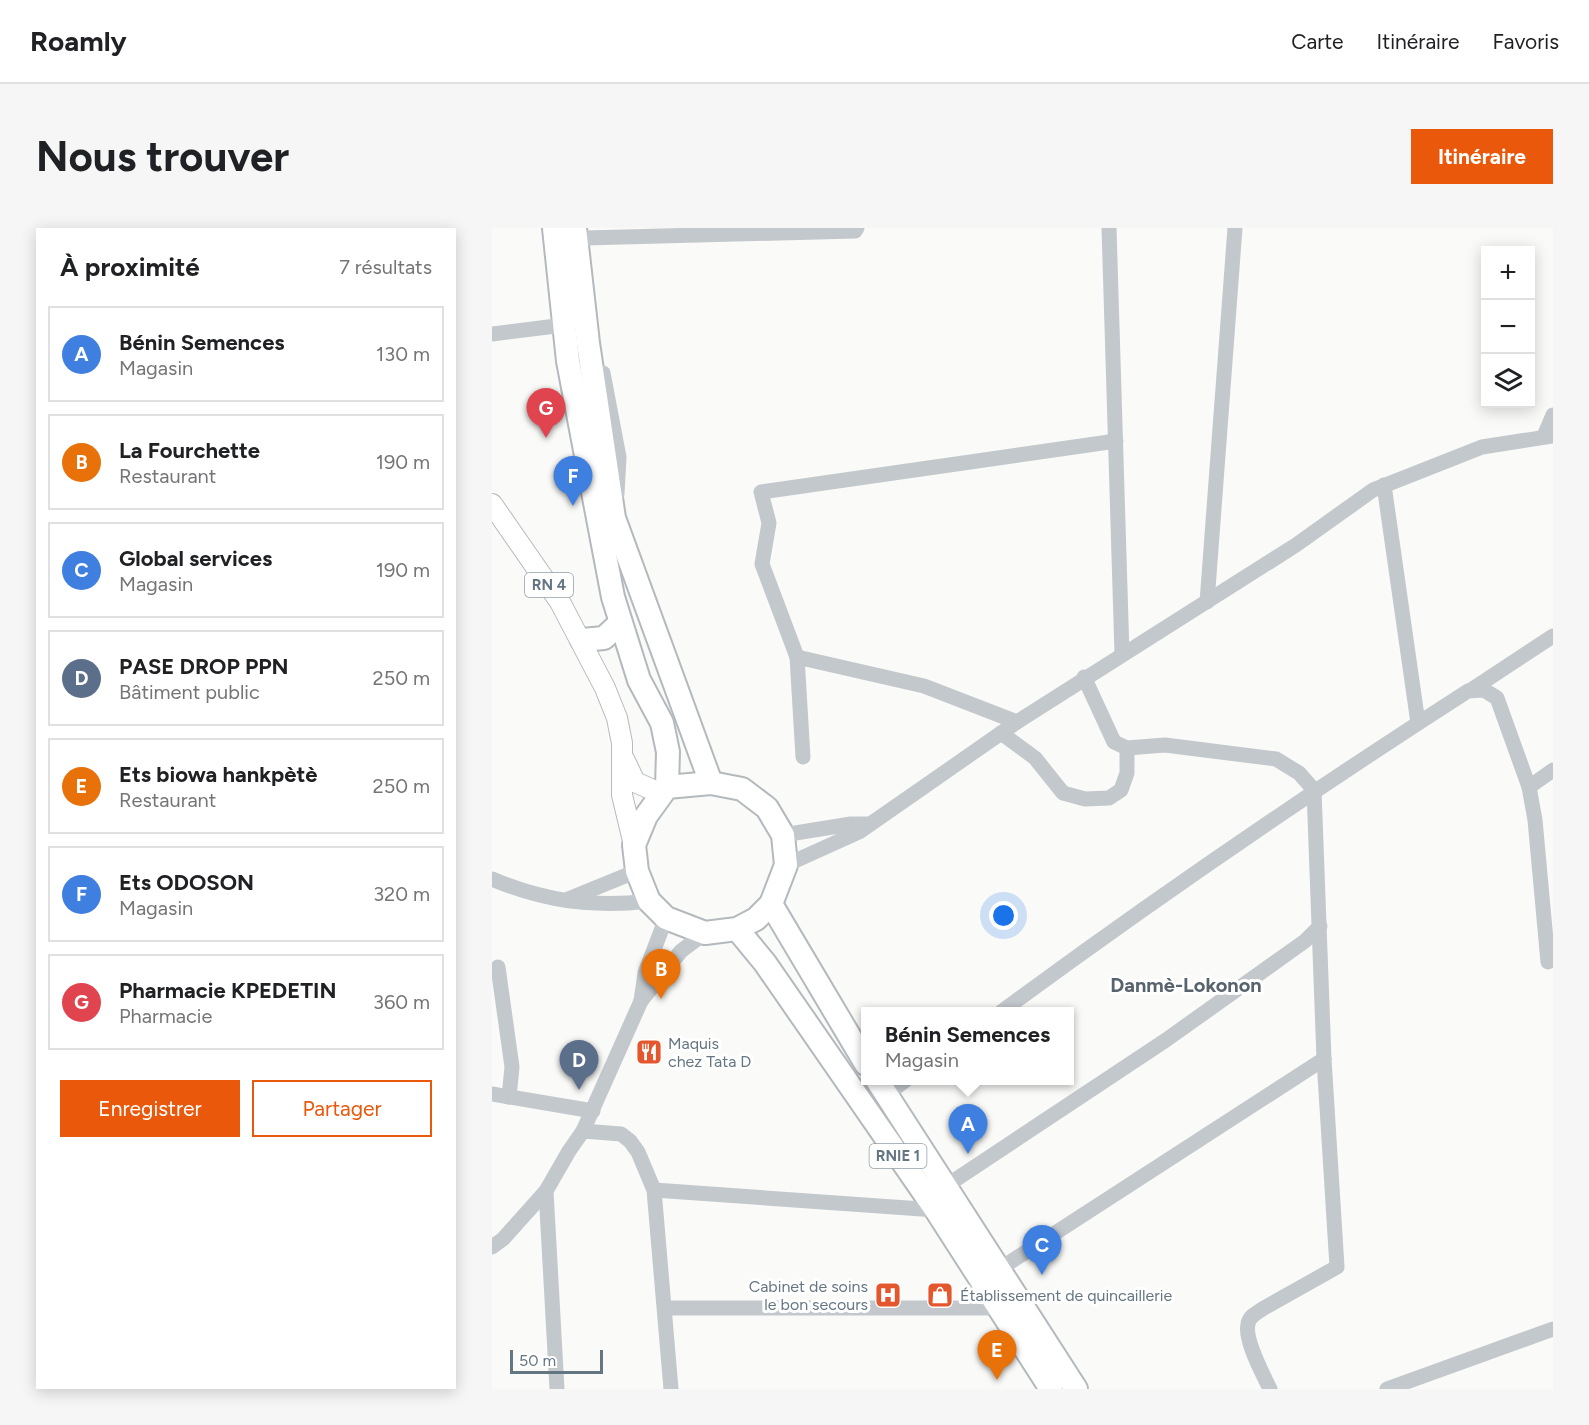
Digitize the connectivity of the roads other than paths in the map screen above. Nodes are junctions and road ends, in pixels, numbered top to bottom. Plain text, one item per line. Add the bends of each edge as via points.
1 (554, 228) edge
2 (857, 228) edge
3 (1109, 228) edge
4 (1235, 228) edge
5 (582, 231) edge
6 (564, 326) junction
7 (492, 334) edge
8 (1553, 415) edge
9 (1549, 436) edge
10 (1116, 441) junction
11 (1384, 485) junction
12 (492, 504) edge
13 (1207, 602) junction
14 (620, 623) junction
15 (1553, 636) edge
16 (582, 640) junction
17 (1122, 654) junction
18 (797, 657) junction
19 (1084, 677) junction
20 (1468, 691) junction
21 (1017, 722) junction
22 (1418, 723) junction
23 (1001, 733) junction
24 (1127, 748) junction
25 (621, 753) junction
26 (803, 757) dead end
27 (1553, 770) edge
28 (711, 783) junction
29 (1529, 787) junction
30 (665, 790) junction
31 (1314, 790) junction
32 (869, 824) junction
33 (783, 835) junction
34 (634, 845) junction
35 (786, 866) junction
36 (637, 871) junction
37 (492, 879) edge
38 (564, 901) junction
39 (649, 901) junction
40 (771, 904) junction
41 (666, 918) junction
42 (1320, 926) junction
43 (737, 929) junction
44 (705, 933) junction
45 (1548, 962) dead end
46 (498, 967) dead end
47 (641, 1001) junction
48 (1006, 1007) edge
49 (861, 1056) edge
50 (1324, 1059) junction
51 (881, 1088) edge
52 (492, 1094) edge
53 (509, 1097) junction
54 (593, 1111) junction
55 (584, 1131) junction
56 (946, 1186) junction
57 (654, 1190) junction
58 (546, 1191) junction
59 (936, 1210) junction
60 (492, 1247) edge
61 (999, 1270) junction
62 (665, 1308) junction
63 (999, 1308) junction
64 (1553, 1329) edge
65 (557, 1389) edge
66 (671, 1389) edge
67 (1051, 1389) edge
68 (1076, 1389) edge
69 (1270, 1389) edge
70 (1387, 1389) edge

1 - 6 highway
2 - 5 street
3 - 10 street
4 - 13 street
5 - 28 highway via 588,344 614,518
6 - 7 street
6 - 14 highway
8 - 9 street
9 - 11 street via 1482,447
10 - 17 street
10 - 18 street via 761,492 769,523 762,564
11 - 13 street
11 - 22 street
12 - 16 main road, RN 4
13 - 17 street
14 - 16 highway via 604,638
14 - 30 highway via 639,680 662,723 668,752
15 - 20 street
16 - 25 main road, RN 4 via 617,718
17 - 19 street
18 - 21 street via 924,686
18 - 26 street
19 - 21 street
19 - 24 street via 1114,742
20 - 22 street
20 - 29 street via 1484,690 1497,698
21 - 23 street
22 - 31 street
23 - 24 street via 1035,759 1063,793 1085,799 1109,798 1121,790 1127,773
23 - 32 street
24 - 31 street via 1164,745 1276,759 1299,773
25 - 30 main road, RN 4 via 636,782
25 - 34 main road, RN 4 via 622,795
27 - 29 street
28 - 30 highway
28 - 33 highway via 742,789 767,808
29 - 45 street
30 - 34 highway via 646,816
31 - 42 street
31 - 48 street
32 - 33 street
32 - 35 street
33 - 35 highway
34 - 36 highway
35 - 40 highway
36 - 38 street
36 - 39 highway
37 - 38 street via 549,900
38 - 39 street via 620,905
39 - 41 highway
40 - 43 highway via 756,919
40 - 49 highway
41 - 44 highway
41 - 47 street via 645,973
42 - 50 street
42 - 56 street via 1305,941 1166,1040
43 - 44 highway
43 - 59 highway, RNIE 1 via 765,963
44 - 47 street via 681,951
46 - 53 street via 512,1066
47 - 54 street
50 - 61 street
50 - 69 street via 1337,1267 1264,1308 1248,1323 1247,1335
51 - 56 highway, RNIE 1
52 - 53 street
53 - 54 street
54 - 55 street
55 - 57 street via 621,1134 630,1141
55 - 58 street
56 - 61 highway, RNIE 1
57 - 59 street
57 - 62 street
58 - 60 street
58 - 65 street
59 - 63 highway, RNIE 1
61 - 68 highway, RNIE 1
62 - 63 street
62 - 66 street
63 - 67 highway, RNIE 1
64 - 70 street

